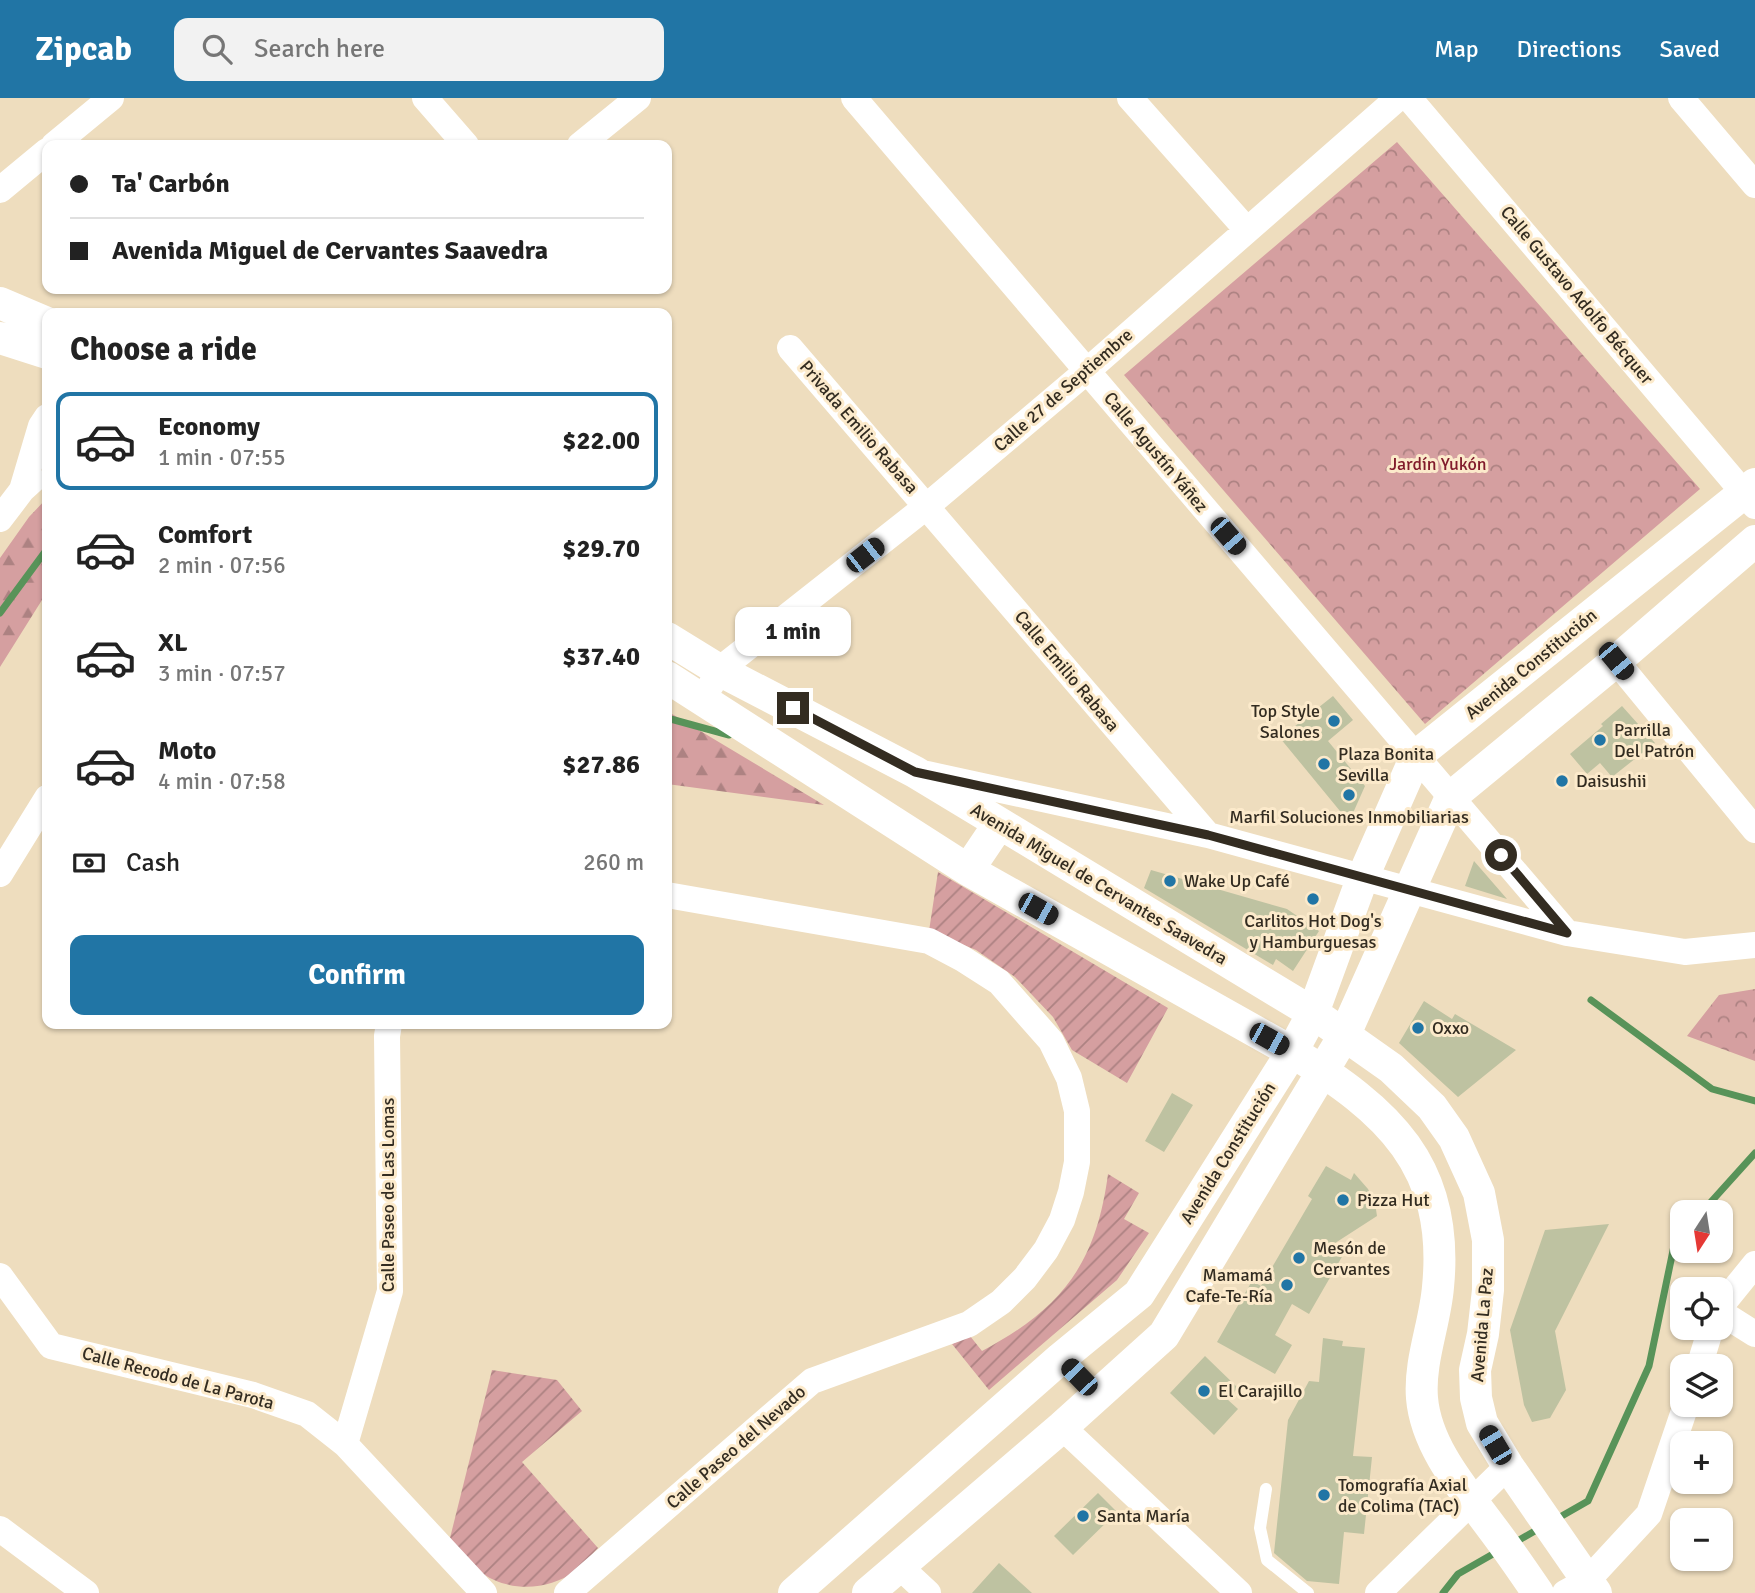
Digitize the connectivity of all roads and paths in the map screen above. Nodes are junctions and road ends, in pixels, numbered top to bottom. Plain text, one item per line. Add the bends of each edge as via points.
1 (111, 98) edge
2 (425, 98) edge
3 (638, 98) edge
4 (854, 98) edge
5 (1130, 98) edge
6 (1398, 98) edge
7 (1409, 98) edge
8 (1681, 98) edge
9 (60, 140) edge
10 (462, 140) edge
11 (586, 140) edge
12 (42, 155) edge
13 (1755, 185) edge
14 (0, 190) edge
15 (1247, 230) junction
16 (0, 303) edge
17 (42, 321) edge
18 (0, 338) edge
19 (790, 348) dead end
20 (42, 351) edge
21 (1087, 371) junction
22 (42, 424) edge
23 (42, 472) edge
24 (22, 490) junction
25 (1752, 494) edge
26 (927, 506) junction
27 (0, 519) edge
28 (1755, 541) edge
29 (672, 641) edge
30 (1616, 661) junction
31 (719, 670) junction
32 (672, 680) edge
33 (703, 700) junction
34 (1416, 756) junction
35 (915, 772) junction
36 (1451, 796) junction
37 (42, 806) edge
38 (999, 824) junction
39 (1755, 830) edge
40 (1208, 835) junction
41 (968, 870) junction
42 (0, 874) edge
43 (1362, 878) junction
44 (1410, 890) junction
45 (672, 896) edge
46 (1567, 933) junction
47 (1755, 945) edge
48 (1313, 1013) junction
49 (388, 1029) edge
50 (1345, 1034) junction
51 (1292, 1052) junction
52 (1324, 1071) junction
53 (1755, 1264) edge
54 (0, 1276) edge
55 (1733, 1293) edge
56 (1733, 1319) edge
57 (1755, 1335) edge
58 (1061, 1358) junction
59 (1097, 1396) junction
60 (1682, 1417) edge
61 (1062, 1427) junction
62 (345, 1444) junction
63 (1508, 1466) junction
64 (1266, 1489) dead end
65 (1472, 1500) junction
66 (0, 1530) edge
67 (899, 1566) junction
68 (1530, 1581) edge
69 (1583, 1589) edge
70 (86, 1593) edge
71 (484, 1593) edge
72 (566, 1593) edge
73 (794, 1593) edge
74 (868, 1593) edge
75 (928, 1593) edge
76 (1239, 1593) edge
77 (1308, 1593) edge
78 (1378, 1593) edge

1 - 9 street
2 - 10 street
3 - 11 street
4 - 21 street, Calle Agustín Yáñez
5 - 15 street
6 - 15 street, Calle 27 de Septiembre
7 - 25 street, Calle Gustavo Adolfo Bécquer
8 - 13 street
12 - 14 street
15 - 21 street, Calle 27 de Septiembre
16 - 17 street
18 - 20 street
19 - 26 street, Privada Emilio Rabasa
21 - 26 street, Calle 27 de Septiembre
21 - 34 street, Calle Agustín Yáñez
22 - 24 street
23 - 24 street
24 - 27 street
25 - 34 street, Avenida Constitución
26 - 31 street, Calle 27 de Septiembre
26 - 40 street, Calle Emilio Rabasa
28 - 30 street
29 - 31 street, Avenida Miguel de Cervantes Saavedra
30 - 36 street
30 - 39 street
31 - 33 street
31 - 35 street, Avenida Miguel de Cervantes Saavedra
32 - 33 street
33 - 41 street
34 - 36 street, Calle Agustín Yáñez
34 - 43 street, Avenida Constitución
35 - 38 street, Avenida Miguel de Cervantes Saavedra
35 - 40 street
36 - 44 street
36 - 46 street, Calle Agustín Yáñez
37 - 42 street
38 - 41 street
38 - 48 street, Avenida Miguel de Cervantes Saavedra
40 - 43 street
41 - 51 street
43 - 44 street
43 - 48 street, Avenida Constitución
44 - 46 street
44 - 50 street
45 - 72 street, Calle Paseo del Nevado via 929,942 963,958 999,982 1051,1041 1069,1078 1077,1111 1077,1162 1062,1220 1046,1250 1002,1302 969,1325 812,1381
46 - 47 street via 1685,952
48 - 50 street, Avenida Miguel de Cervantes Saavedra
48 - 51 street, Avenida Constitución
49 - 62 street, Calle Paseo de Las Lomas via 390,1291
50 - 52 street
50 - 63 street, Avenida La Paz via 1391,1068 1432,1107 1454,1138 1479,1193 1488,1240 1488,1290 1475,1370 1476,1398 1482,1423
51 - 52 street
51 - 58 street, Avenida Constitución via 1139,1294
52 - 59 street via 1164,1335
52 - 65 street via 1373,1107 1399,1135 1421,1170 1435,1207 1441,1249 1422,1398 1442,1456
53 - 55 street
54 - 62 street, Calle Recodo de La Parota via 51,1346 253,1395 307,1414
56 - 57 street
58 - 59 street
58 - 73 street, Avenida Constitución
59 - 61 street
60 - 69 street via 1649,1514
61 - 67 street
61 - 76 street
62 - 71 street, Calle Recodo de La Parota
63 - 65 street
63 - 69 street, Avenida La Paz via 1563,1543
64 - 77 lane via 1260,1528 1267,1560
65 - 68 street
65 - 78 street
66 - 70 street
67 - 74 street
67 - 75 street

